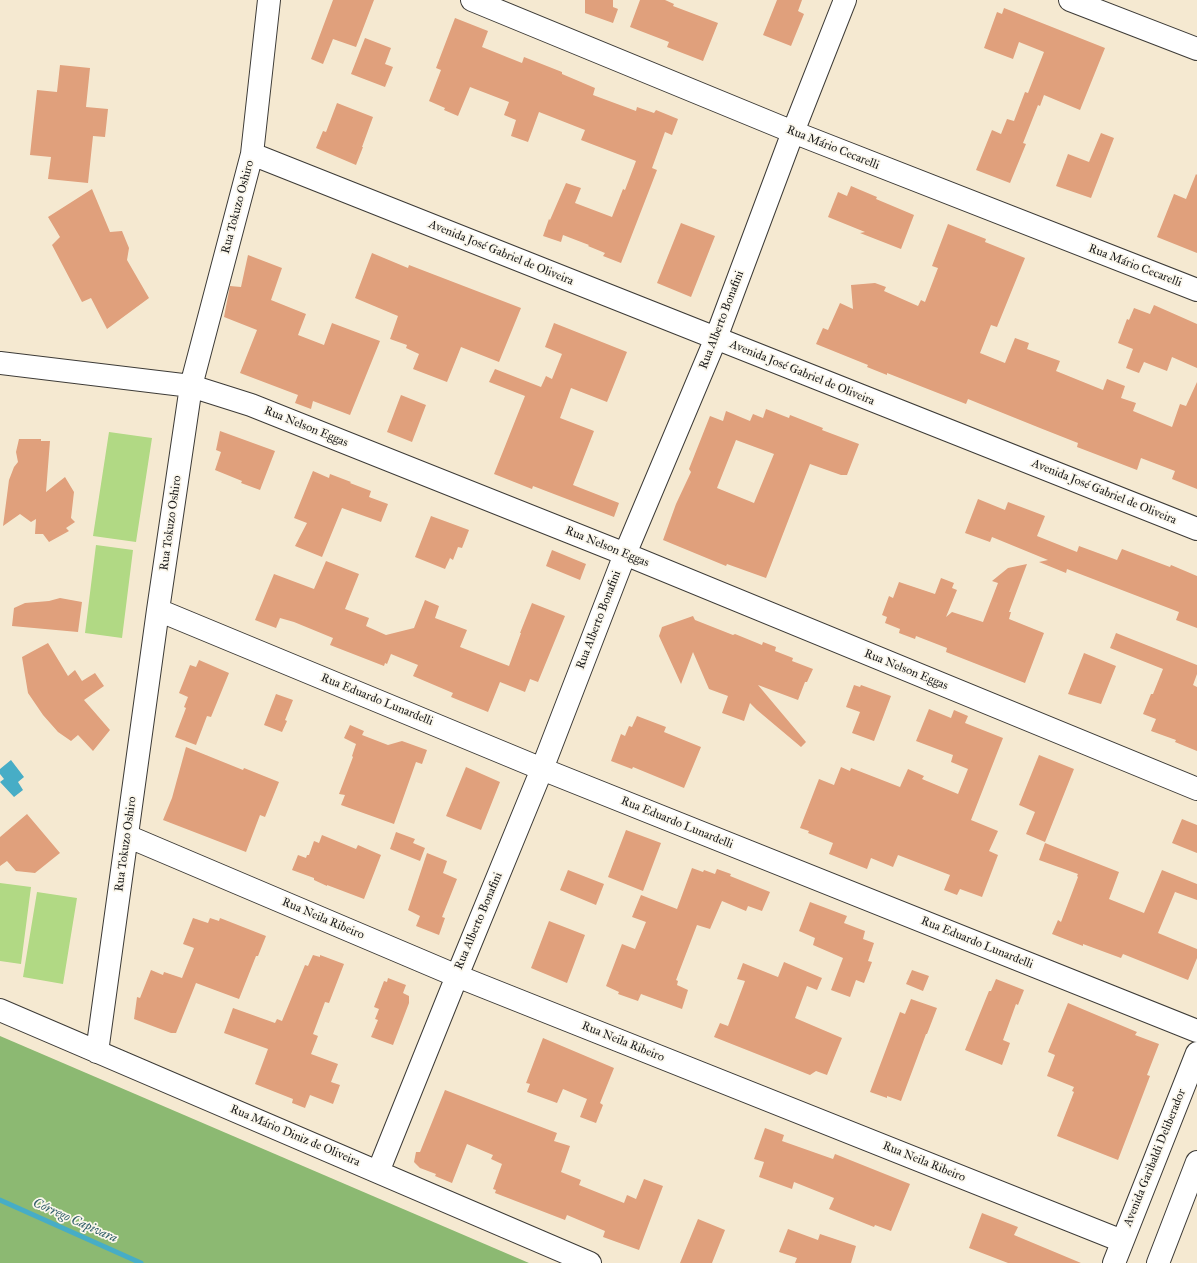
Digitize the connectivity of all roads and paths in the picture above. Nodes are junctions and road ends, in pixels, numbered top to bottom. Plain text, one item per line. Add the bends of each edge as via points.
1 (269, 0) edge
2 (472, 0) edge
3 (845, 0) edge
4 (1070, 0) edge
5 (1197, 49) edge
6 (793, 132) junction
7 (252, 154) junction
8 (1197, 290) edge
9 (716, 338) junction
10 (0, 363) edge
11 (192, 386) junction
12 (1197, 529) edge
13 (625, 554) junction
14 (158, 610) junction
15 (542, 769) junction
16 (1197, 789) edge
17 (127, 836) junction
18 (457, 976) junction
19 (0, 1010) edge
20 (1197, 1031) edge
21 (97, 1052) junction
22 (1197, 1053) edge
23 (1197, 1162) edge
24 (378, 1172) junction
25 (1122, 1241) junction
26 (590, 1263) edge
27 (1114, 1263) edge
28 (1158, 1263) edge

1 - 7 street, Rua Tokuzo Oshiro
2 - 6 street, Rua Mário Cecarelli
3 - 6 street, Rua Alberto Bonafini
4 - 5 street
6 - 8 street, Rua Mário Cecarelli
6 - 9 street, Rua Alberto Bonafini
7 - 9 street, Avenida José Gabriel de Oliveira
7 - 11 street, Rua Tokuzo Oshiro
9 - 12 street, Avenida José Gabriel de Oliveira
9 - 13 street, Rua Alberto Bonafini
10 - 11 street, Rua Nelson Eggas
11 - 13 street, Rua Nelson Eggas via 251,405
11 - 14 street, Rua Tokuzo Oshiro
13 - 15 street, Rua Alberto Bonafini
13 - 16 street, Rua Nelson Eggas
14 - 15 street, Rua Eduardo Lunardelli
14 - 17 street, Rua Tokuzo Oshiro
15 - 18 street, Rua Alberto Bonafini
15 - 20 street, Rua Eduardo Lunardelli
17 - 18 street, Rua Neila Ribeiro
17 - 21 street, Rua Tokuzo Oshiro
18 - 24 street, Rua Alberto Bonafini
18 - 25 street, Rua Neila Ribeiro
19 - 21 street, Rua Mário Diniz de Oliveira
21 - 24 street, Rua Mário Diniz de Oliveira
22 - 25 street, Avenida Garibaldi Deliberador
23 - 28 street
24 - 26 street, Rua Mário Diniz de Oliveira
25 - 27 street, Avenida Garibaldi Deliberador

